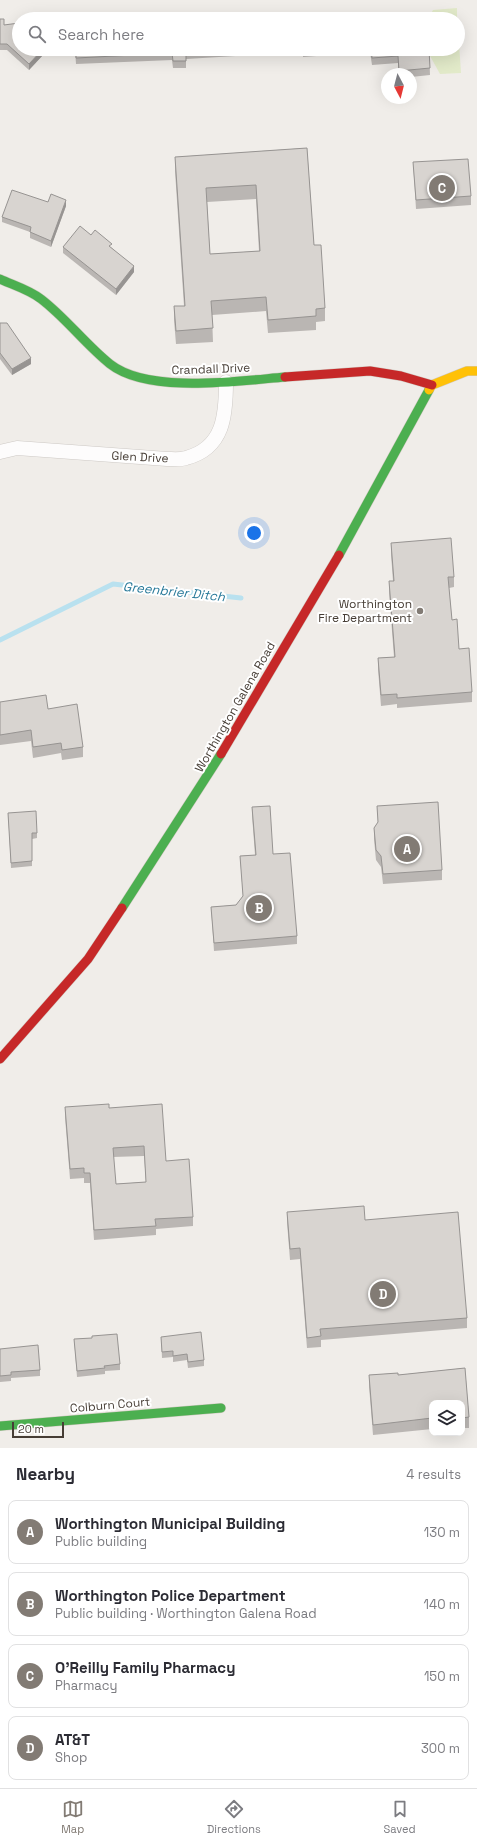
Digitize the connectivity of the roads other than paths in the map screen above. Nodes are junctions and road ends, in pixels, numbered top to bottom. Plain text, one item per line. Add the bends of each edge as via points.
1 (0, 279) edge
2 (477, 371) edge
3 (226, 382) junction
4 (432, 385) junction
5 (0, 452) edge
6 (0, 1059) edge
7 (221, 1408) dead end
8 (0, 1426) edge

1 - 3 street, Crandall Drive via 40,298 110,364 126,372 163,382
2 - 4 street via 467,371
3 - 4 street, Crandall Drive via 370,372 392,373
3 - 5 street, Glen Drive via 226,409 219,433 211,444 185,458 167,459 17,448
4 - 6 street, Worthington Galena Road via 338,556 212,770 88,959
7 - 8 street, Colburn Court

